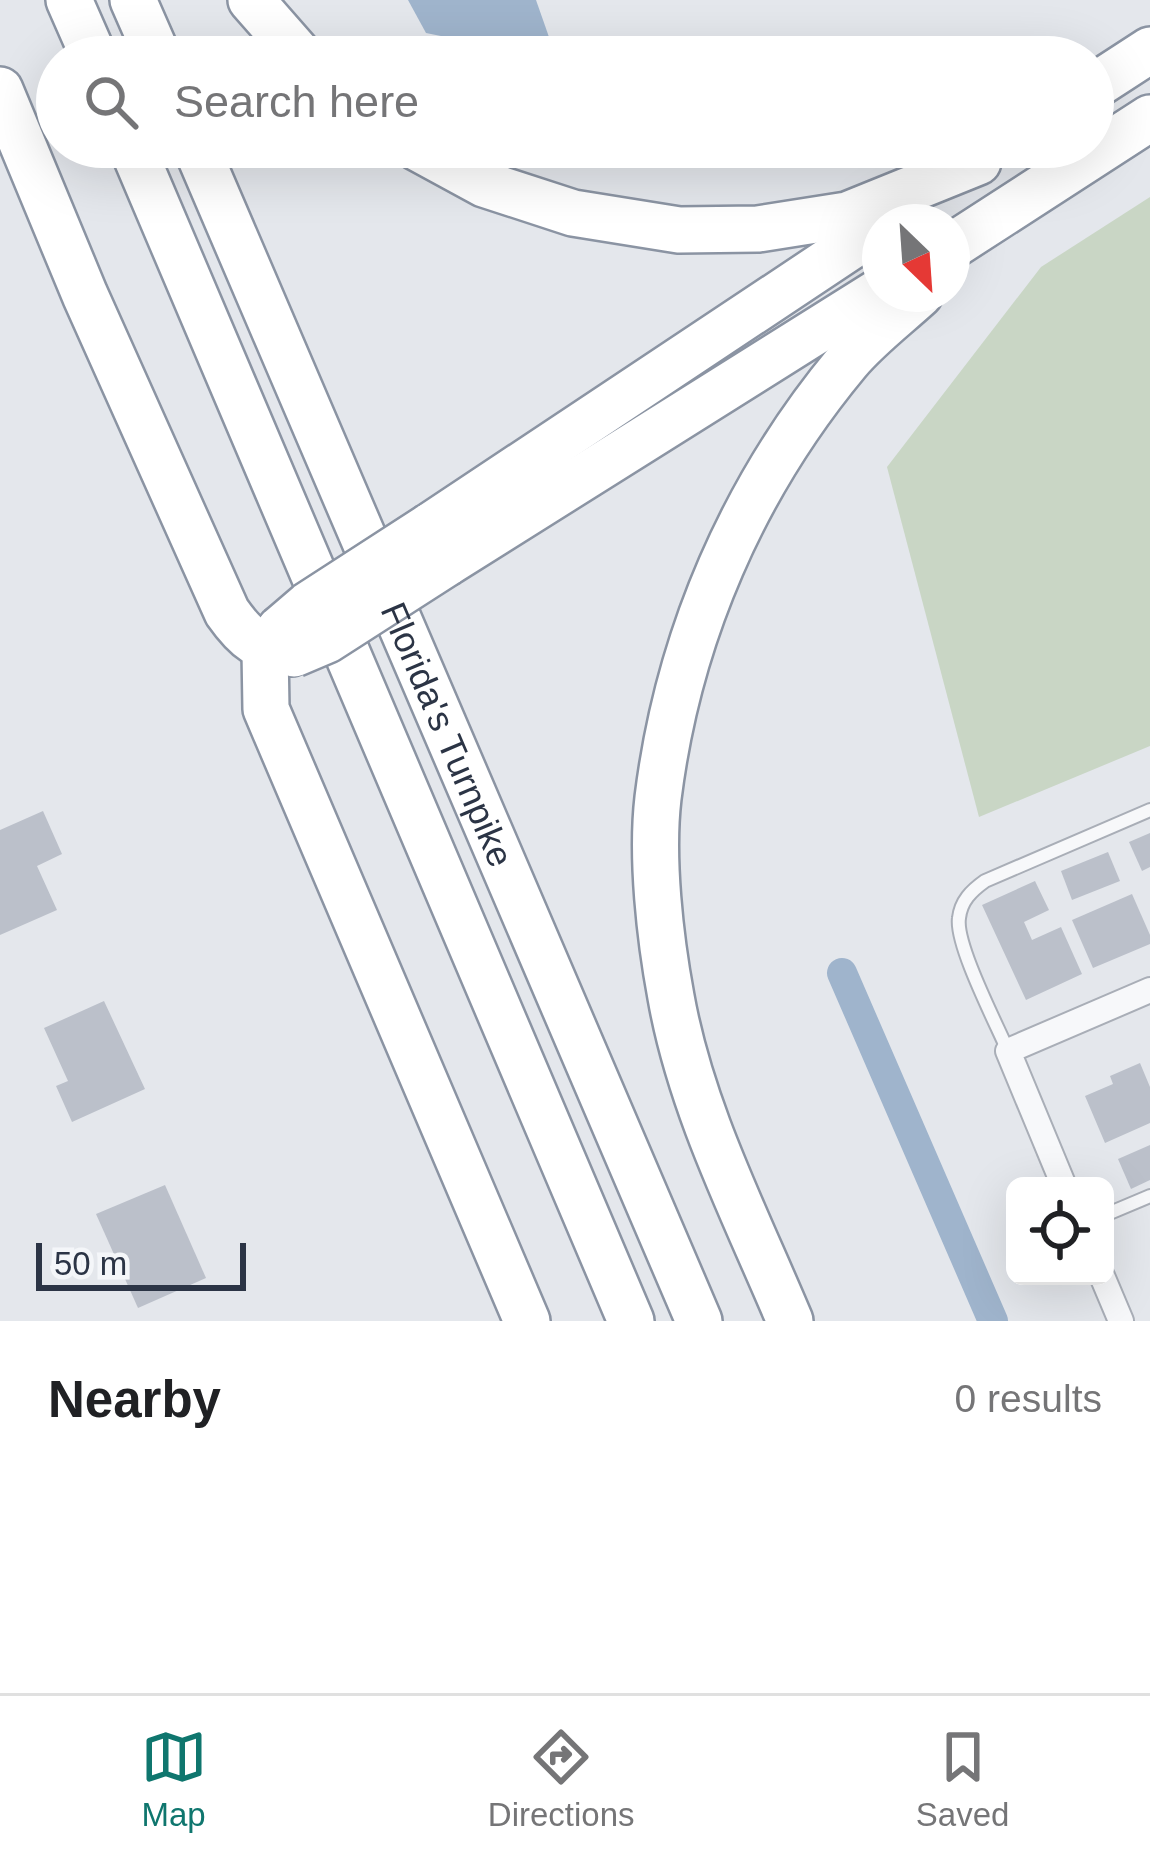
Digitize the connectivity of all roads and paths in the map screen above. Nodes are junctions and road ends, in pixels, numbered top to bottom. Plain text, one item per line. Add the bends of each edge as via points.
1 (69, 0) edge
2 (133, 0) edge
3 (251, 0) edge
4 (85, 36) edge
5 (149, 36) edge
6 (283, 36) edge
7 (1150, 50) edge
8 (1114, 73) edge
9 (0, 89) edge
10 (1150, 118) edge
11 (1114, 142) edge
12 (141, 168) edge
13 (205, 168) edge
14 (455, 168) edge
15 (956, 168) edge
16 (968, 168) edge
17 (1074, 168) edge
18 (914, 204) edge
19 (1017, 205) junction
20 (970, 235) edge
21 (862, 240) edge
22 (970, 248) edge
23 (862, 301) edge
24 (901, 312) edge
25 (438, 544) junction
26 (280, 644) junction
27 (1150, 810) edge
28 (1150, 990) edge
29 (1008, 1051) junction
30 (1060, 1177) edge
31 (1150, 1196) edge
32 (1114, 1211) edge
33 (1106, 1285) edge
34 (527, 1321) edge
35 (631, 1321) edge
36 (699, 1321) edge
37 (790, 1321) edge
38 (1121, 1321) edge

1 - 4 highway
2 - 5 highway
3 - 6 highway
7 - 8 highway
9 - 26 highway via 227,612 239,629
10 - 11 highway
12 - 35 highway, Florida's Turnpike
13 - 36 highway, Florida's Turnpike
14 - 15 highway via 572,213 680,230 847,215
16 - 18 highway
17 - 19 highway
19 - 20 highway
19 - 22 highway
21 - 25 highway
23 - 25 highway
24 - 37 highway via 850,359 794,432 736,530 675,696 658,802 658,904 671,1000 699,1102
25 - 26 highway, bridge via 327,640
26 - 34 highway via 266,710
27 - 29 lane via 985,881 962,904 958,934
28 - 29 street
29 - 30 street
31 - 32 lane
33 - 38 street

